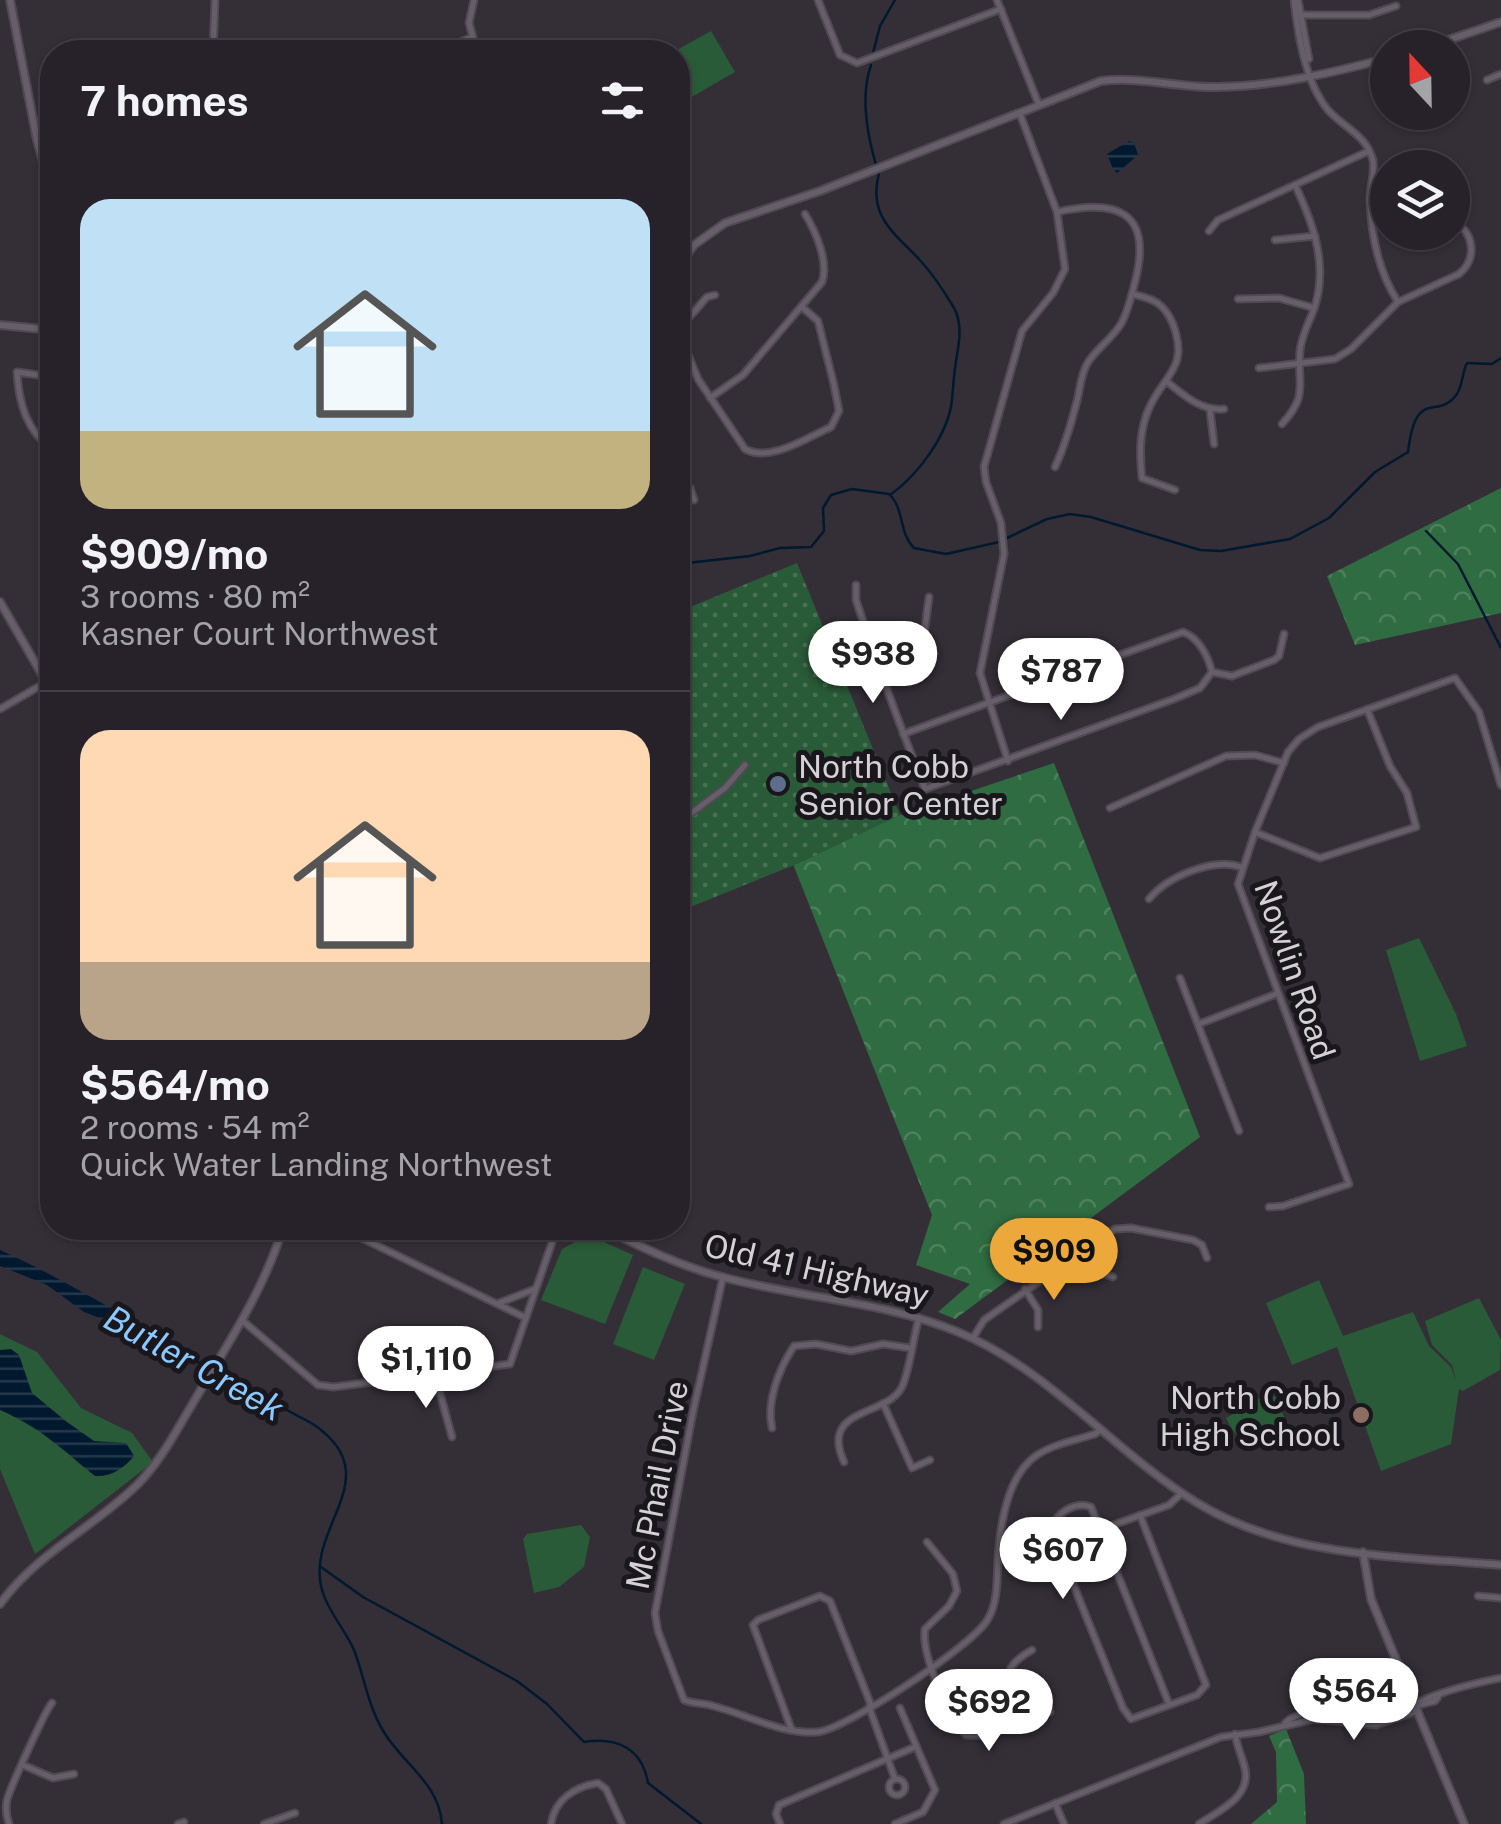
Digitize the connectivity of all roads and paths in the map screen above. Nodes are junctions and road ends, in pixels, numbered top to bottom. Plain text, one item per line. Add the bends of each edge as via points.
1 (10, 0) edge
2 (214, 0) edge
3 (474, 0) edge
4 (818, 0) edge
5 (997, 0) edge
6 (1296, 0) edge
7 (1396, 6) dead end
8 (1001, 10) junction
9 (1298, 14) junction
10 (1501, 22) edge
11 (1470, 33) edge
12 (472, 37) junction
13 (214, 40) edge
14 (465, 40) edge
15 (473, 40) edge
16 (1370, 62) edge
17 (1501, 74) edge
18 (1312, 77) junction
19 (1487, 80) dead end
20 (1039, 105) junction
21 (1020, 114) junction
22 (40, 151) edge
23 (1369, 151) junction
24 (1295, 184) junction
25 (1057, 212) junction
26 (805, 214) dead end
27 (1209, 231) dead end
28 (1470, 235) edge
29 (1315, 236) junction
30 (1275, 240) dead end
31 (690, 250) edge
32 (715, 294) dead end
33 (1132, 294) junction
34 (1238, 299) dead end
35 (1398, 302) junction
36 (802, 307) junction
37 (1314, 308) junction
38 (690, 317) edge
39 (0, 325) edge
40 (40, 329) edge
41 (690, 362) edge
42 (1300, 365) junction
43 (1258, 368) dead end
44 (40, 375) edge
45 (1166, 380) junction
46 (710, 398) junction
47 (1224, 409) dead end
48 (1210, 410) junction
49 (1282, 424) dead end
50 (40, 439) edge
51 (1214, 444) dead end
52 (1055, 467) dead end
53 (690, 488) edge
54 (1175, 490) dead end
55 (694, 500) dead end
56 (856, 584) dead end
57 (929, 596) dead end
58 (0, 602) edge
59 (1284, 634) dead end
60 (40, 664) edge
61 (1212, 672) junction
62 (882, 676) junction
63 (40, 686) edge
64 (989, 703) junction
65 (1367, 708) junction
66 (0, 709) edge
67 (904, 734) junction
68 (1008, 761) junction
69 (1284, 763) junction
70 (746, 765) dead end
71 (1501, 785) edge
72 (1110, 808) dead end
73 (690, 814) edge
74 (1254, 832) junction
75 (1241, 867) junction
76 (1149, 900) dead end
77 (1180, 978) dead end
78 (1276, 994) junction
79 (1199, 1024) junction
80 (1239, 1130) dead end
81 (1268, 1207) dead end
82 (279, 1240) edge
83 (365, 1240) edge
84 (553, 1240) edge
85 (628, 1240) edge
86 (1080, 1251) junction
87 (1207, 1258) dead end
88 (1113, 1276) dead end
89 (723, 1277) junction
90 (536, 1288) junction
91 (1024, 1290) junction
92 (496, 1304) junction
93 (526, 1318) junction
94 (918, 1318) junction
95 (243, 1321) junction
96 (1038, 1326) dead end
97 (973, 1338) junction
98 (910, 1348) junction
99 (435, 1375) junction
100 (883, 1403) junction
101 (772, 1428) dead end
102 (1101, 1429) junction
103 (452, 1437) dead end
104 (930, 1460) dead end
105 (844, 1462) dead end
106 (1182, 1493) junction
107 (1140, 1515) junction
108 (1102, 1529) junction
109 (928, 1542) dead end
110 (1363, 1552) junction
111 (1501, 1565) edge
112 (1478, 1596) dead end
113 (1501, 1598) edge
114 (0, 1604) edge
115 (1032, 1650) dead end
116 (932, 1666) junction
117 (1501, 1678) edge
118 (52, 1704) dead end
119 (1170, 1704) junction
120 (870, 1705) junction
121 (900, 1708) dead end
122 (1416, 1708) junction
123 (1050, 1712) dead end
124 (1013, 1713) junction
125 (791, 1728) junction
126 (1235, 1734) junction
127 (915, 1747) junction
128 (888, 1759) junction
129 (23, 1766) junction
130 (74, 1774) dead end
131 (895, 1780) dead end
132 (1056, 1803) junction
133 (294, 1813) dead end
134 (8, 1824) edge
135 (264, 1824) edge
136 (550, 1824) edge
137 (622, 1824) edge
138 (780, 1824) edge
139 (895, 1824) edge
140 (1004, 1824) edge
141 (1064, 1824) edge
142 (1200, 1824) edge
143 (1464, 1824) edge

1 - 22 street
2 - 13 street
3 - 12 street
4 - 8 street via 840,55 857,63
5 - 8 street
6 - 9 street
7 - 9 street via 1369,15
8 - 20 street
9 - 18 street
10 - 11 street
12 - 14 street
12 - 15 street
16 - 18 street
17 - 19 street
18 - 20 street via 1219,87 1117,79
18 - 23 street via 1330,113
20 - 21 street
21 - 25 street
21 - 31 street via 725,223
23 - 24 street
23 - 35 street via 1378,265
24 - 27 street via 1218,220
24 - 29 street
25 - 33 street via 1102,205 1132,221 1141,250
25 - 64 street via 1065,270 1022,331 984,467 1004,554 980,663
26 - 36 street via 825,273
28 - 35 street via 1467,268
29 - 30 street
29 - 37 street via 1320,284
32 - 38 street
33 - 45 street via 1156,300 1169,315 1181,349
33 - 52 street via 1120,326 1084,368
34 - 37 street via 1279,298
35 - 42 street via 1351,349
36 - 46 street via 743,374
36 - 46 street via 818,321 834,385 839,411 831,427 753,453
37 - 42 street
39 - 40 street
41 - 46 street
42 - 43 street
42 - 49 street via 1301,394
44 - 50 street via 17,372 20,402
45 - 48 street
45 - 54 street via 1145,417 1139,455 1142,478
47 - 48 street
48 - 51 street
53 - 55 street
56 - 62 street
57 - 62 street via 922,651
58 - 60 street
59 - 61 street via 1274,660 1232,676
61 - 64 street via 1208,657 1183,632
61 - 68 street via 1200,688
62 - 67 street
63 - 66 street
64 - 67 street
64 - 68 street
65 - 69 street, Nowlin Road via 1298,739
65 - 71 street, Nowlin Road via 1454,678 1479,712
65 - 74 street via 1416,827 1320,858
67 - 68 street via 925,789
69 - 72 street via 1254,754 1226,756
69 - 74 street, Nowlin Road
70 - 73 street
74 - 75 street, Nowlin Road
75 - 76 street via 1206,867 1159,888
75 - 78 street, Nowlin Road via 1241,899
77 - 79 street
78 - 79 street
78 - 81 street, Nowlin Road via 1349,1184
79 - 80 street
82 - 95 street
83 - 92 street
84 - 90 street
85 - 89 street, Old 41 Highway
86 - 87 street via 1124,1228 1193,1240
86 - 88 street via 1096,1271
86 - 91 street
89 - 94 street, Old 41 Highway
89 - 125 street, Mc Phail Drive via 655,1613 684,1700
90 - 92 street
90 - 93 street
91 - 96 street via 1038,1310
91 - 97 street via 984,1320
92 - 93 street
93 - 99 street via 510,1364
94 - 97 street, Old 41 Highway
94 - 98 street
95 - 99 street via 318,1385
95 - 114 street via 148,1473 38,1562
97 - 102 street, Old 41 Highway via 1020,1365
98 - 100 street via 901,1389
98 - 101 street via 794,1346 779,1372
99 - 103 street
100 - 104 street via 912,1468
100 - 105 street via 846,1424 839,1443
102 - 106 street, Old 41 Highway
102 - 116 street via 1038,1454 1019,1474 1000,1537 990,1616
106 - 107 street
106 - 110 street, Old 41 Highway via 1274,1538
107 - 108 street
107 - 119 street via 1206,1682 1202,1692
108 - 119 street
108 - 119 street via 1086,1504 1058,1515 1051,1529 1126,1716 1132,1720
109 - 116 street via 957,1590 925,1629
110 - 111 street, Old 41 Highway
110 - 122 street via 1368,1591
112 - 113 street
115 - 124 street via 1009,1667
116 - 120 street
116 - 124 street via 966,1735 991,1736 1011,1724
117 - 122 street
118 - 129 street
120 - 125 street via 836,1728
120 - 125 street via 830,1601 820,1596 753,1625
120 - 128 street
121 - 127 street
122 - 126 street via 1376,1726 1320,1719
122 - 143 street
123 - 124 street via 1028,1718
126 - 132 street
126 - 142 street via 1245,1784 1235,1801
127 - 128 street
127 - 139 street via 935,1790 923,1812
128 - 131 street
128 - 138 street via 779,1805
129 - 130 street via 53,1778
129 - 134 street via 9,1791
132 - 140 street
132 - 141 street
133 - 135 street
136 - 137 street via 567,1794 598,1783

